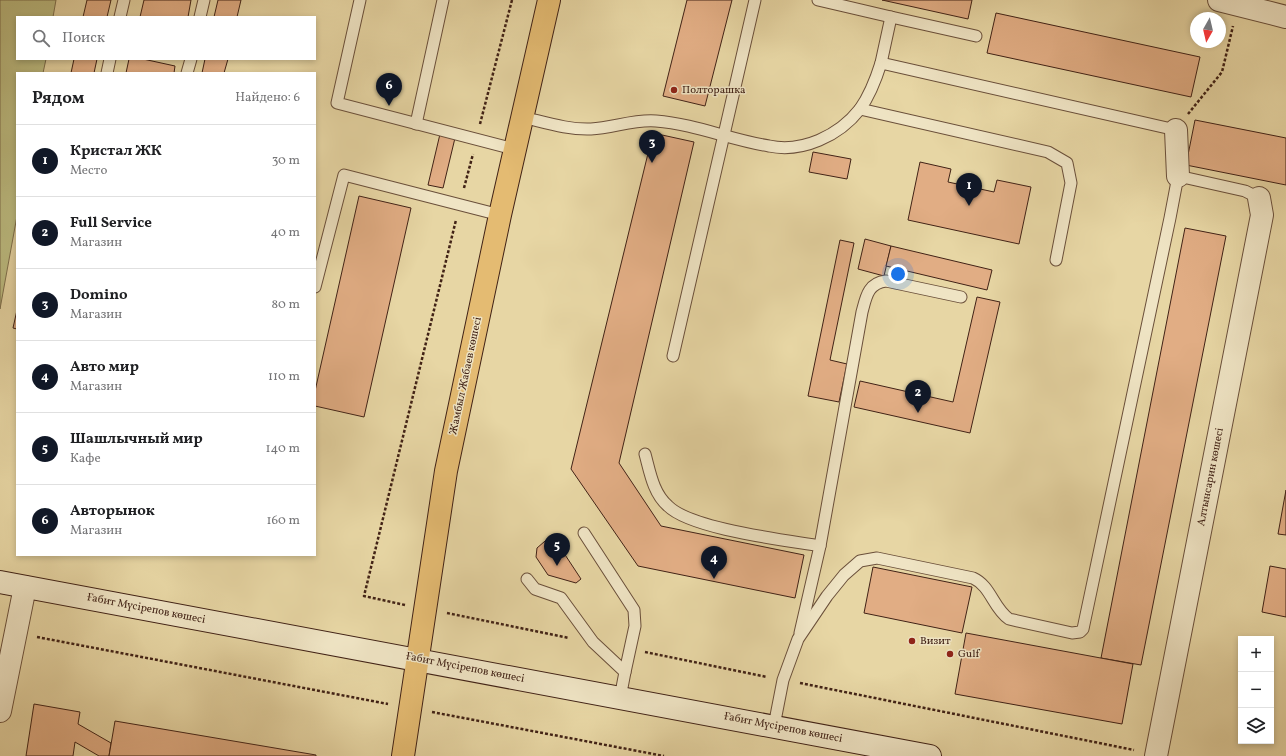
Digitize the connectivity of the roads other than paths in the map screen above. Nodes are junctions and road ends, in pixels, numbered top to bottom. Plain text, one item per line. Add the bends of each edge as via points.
1 (124, 0) edge
2 (204, 0) edge
3 (360, 0) edge
4 (443, 0) edge
5 (549, 0) edge
6 (754, 0) edge
7 (818, 0) edge
8 (1228, 2) edge
9 (120, 16) edge
10 (200, 16) edge
11 (891, 17) junction
12 (1286, 17) edge
13 (976, 36) dead end
14 (110, 60) edge
15 (190, 60) edge
16 (881, 63) junction
17 (107, 72) edge
18 (187, 72) edge
19 (860, 109) junction
20 (522, 117) junction
21 (416, 124) junction
22 (1176, 130) joint
23 (724, 135) junction
24 (514, 149) junction
25 (1178, 176) junction
26 (1259, 198) joint
27 (500, 215) junction
28 (1056, 260) dead end
29 (316, 283) edge
30 (961, 297) dead end
31 (673, 356) dead end
32 (644, 454) dead end
33 (584, 533) dead end
34 (820, 546) junction
35 (527, 579) dead end
36 (0, 582) edge
37 (25, 586) junction
38 (798, 639) junction
39 (418, 660) junction
40 (625, 672) junction
41 (620, 698) junction
42 (0, 711) edge
43 (774, 726) junction
44 (403, 756) edge
45 (930, 756) edge
46 (1156, 756) edge

1 - 9 lane
2 - 10 lane
3 - 21 lane via 337,103
4 - 21 lane
5 - 20 main road, Жамбыл Жабаев көшесі
6 - 23 lane
7 - 11 lane
8 - 12 main road
11 - 13 lane
11 - 16 lane
14 - 17 lane
15 - 18 lane
16 - 19 lane via 875,82
16 - 22 lane
19 - 23 lane via 826,138 810,144 769,147
19 - 28 lane via 1048,152 1067,163 1071,183
20 - 23 lane via 576,129 643,120 658,121
20 - 24 main road, Жамбыл Жабаев көшесі
21 - 24 lane
22 - 25 main road
23 - 31 lane
24 - 27 main road, Жамбыл Жабаев көшесі
25 - 26 lane via 1245,191
25 - 38 lane via 1083,629 1072,633 1008,619 985,585 973,578 873,558 860,561 844,575
26 - 46 main road, Алтынсарин көшесі via 1262,215
27 - 29 lane via 344,175
27 - 39 main road, Жамбыл Жабаев көшесі via 446,471
30 - 34 lane via 886,281 872,285 869,290 862,312
32 - 34 lane via 659,496 678,515 731,530
33 - 40 lane via 634,610 635,626
34 - 38 lane
35 - 40 lane via 535,589 562,598 593,642
36 - 37 main road, Ғабит Мүсірепов көшесі
37 - 39 main road, Ғабит Мүсірепов көшесі
37 - 42 main road
38 - 43 lane via 783,680
39 - 41 main road, Ғабит Мүсірепов көшесі
39 - 44 main road, Жамбыл Жабаев көшесі
40 - 41 lane
41 - 43 main road, Ғабит Мүсірепов көшесі
43 - 45 main road, Ғабит Мүсірепов көшесі

